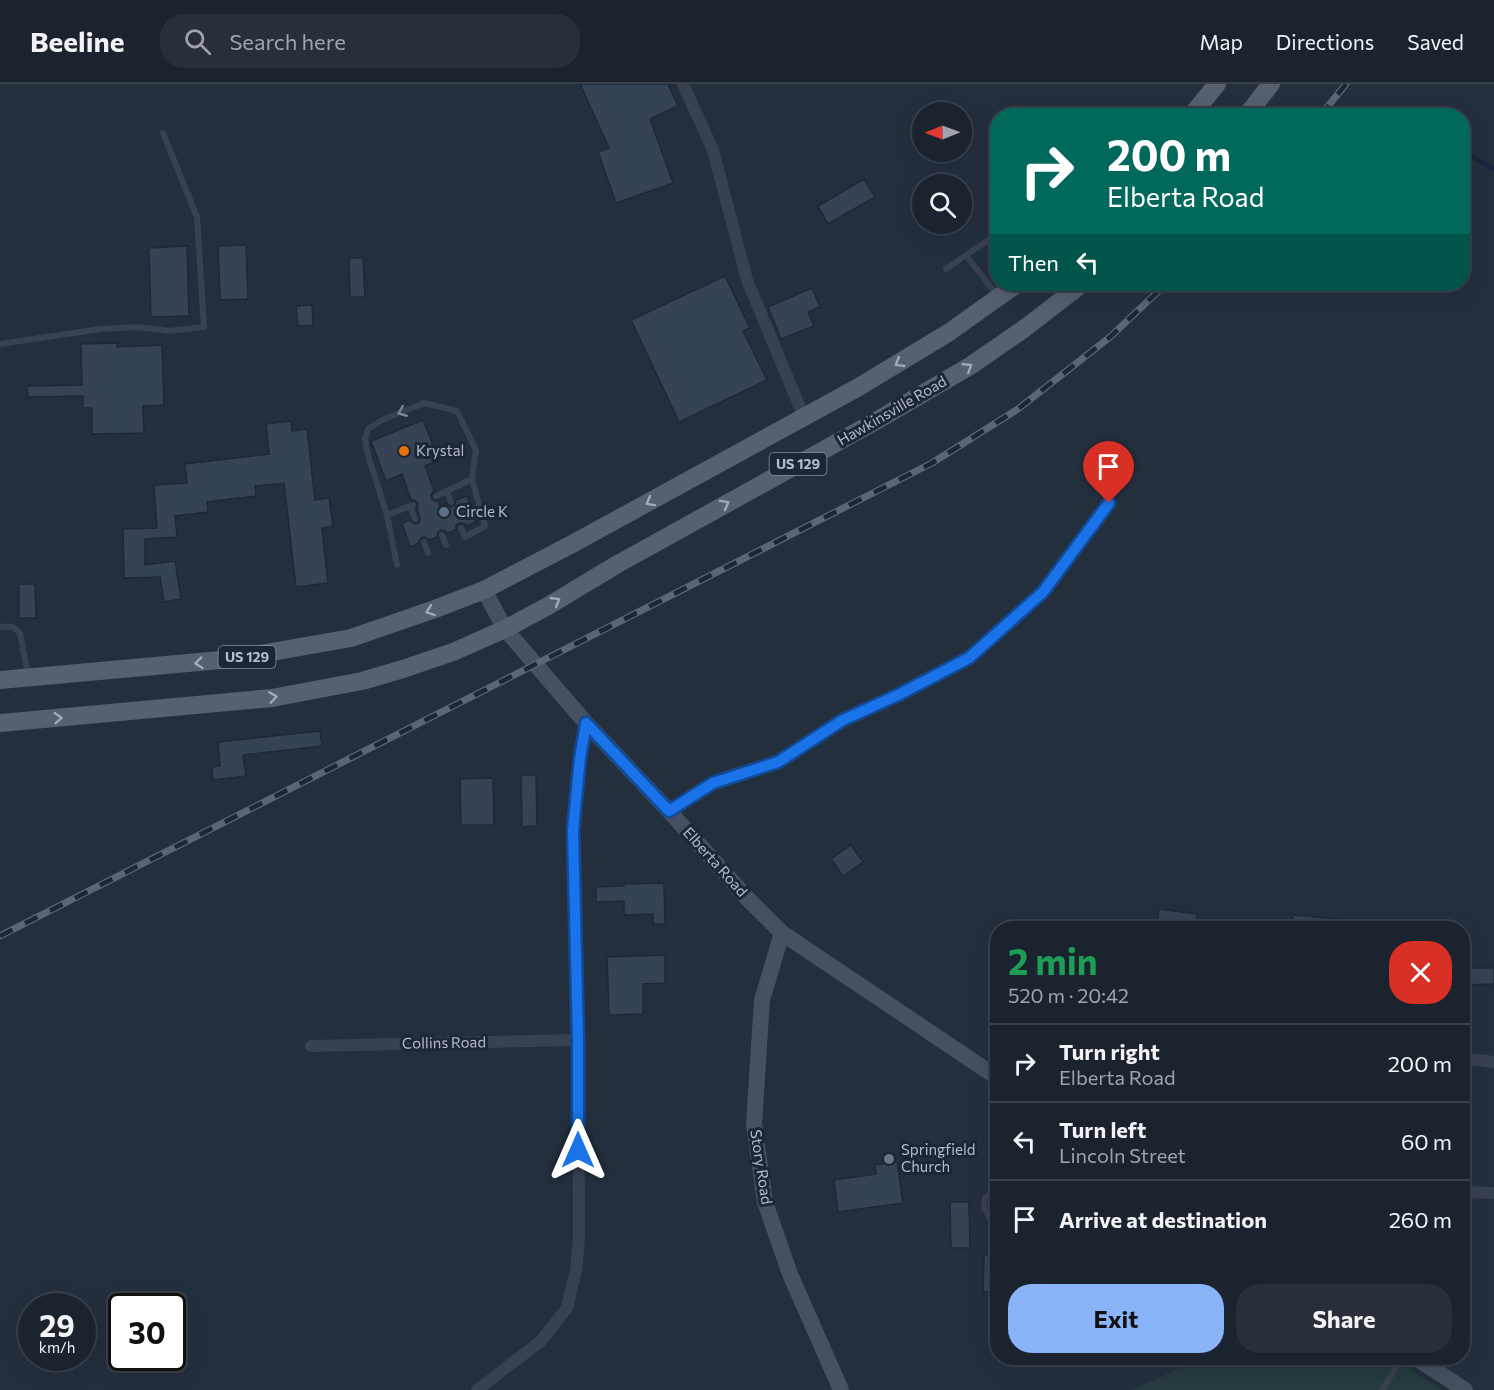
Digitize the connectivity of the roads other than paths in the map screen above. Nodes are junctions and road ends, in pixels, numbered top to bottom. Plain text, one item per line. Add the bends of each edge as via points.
1 (683, 84) edge
2 (1217, 84) edge
3 (1271, 84) edge
4 (1198, 108) edge
5 (1252, 108) edge
6 (164, 133) dead end
7 (990, 239) edge
8 (966, 255) junction
9 (946, 268) dead end
10 (990, 286) edge
11 (993, 291) edge
12 (1007, 291) edge
13 (1073, 291) edge
14 (998, 297) junction
15 (0, 344) edge
16 (804, 417) junction
17 (472, 479) junction
18 (447, 491) junction
19 (436, 496) dead end
20 (451, 502) dead end
21 (1109, 503) dead end
22 (387, 515) junction
23 (415, 519) dead end
24 (461, 528) dead end
25 (442, 535) dead end
26 (424, 542) dead end
27 (446, 545) dead end
28 (428, 553) dead end
29 (398, 565) dead end
30 (484, 590) junction
31 (0, 627) edge
32 (505, 629) junction
33 (28, 678) junction
34 (0, 680) edge
35 (0, 723) edge
36 (586, 723) junction
37 (669, 811) junction
38 (782, 933) junction
39 (578, 1040) junction
40 (311, 1046) dead end
41 (1470, 1060) edge
42 (1494, 1062) edge
43 (990, 1073) edge
44 (1470, 1192) edge
45 (1494, 1193) edge
46 (990, 1194) edge
47 (990, 1218) edge
48 (1398, 1365) edge
49 (1427, 1365) edge
50 (477, 1390) edge
51 (841, 1390) edge
52 (1382, 1390) edge
53 (1465, 1390) edge

1 - 16 street via 713,150 747,280
2 - 4 main road
3 - 5 main road
6 - 15 lane via 197,217 204,327 169,331 137,327 101,329
7 - 8 lane
8 - 9 lane
8 - 10 lane
11 - 14 lane
12 - 14 main road, US 129
32 -> 13 main road, Hawkinsville Road / US 129 via 970,366
14 -> 16 main road, US 129 via 948,333
16 -> 30 main road, US 129
17 - 18 lane
17 -> 22 lane via 476,450 457,411 424,403 382,420 368,429 365,439
17 - 24 lane via 485,526 465,537
18 - 19 lane
18 - 20 lane
21 - 37 street via 1043,592 969,658 843,720 778,762 713,783
22 - 23 lane via 412,505
22 - 29 lane
25 - 27 lane
26 - 28 lane
30 - 32 street, Elberta Road
30 -> 33 main road, US 129 via 351,638 232,660
31 - 33 lane via 16,628 20,633
35 -> 32 main road, US 129 via 272,698 403,669
32 - 36 street, Elberta Road
33 - 34 main road, US 129
36 - 37 street, Elberta Road
36 - 39 street via 573,830
37 - 38 street, Elberta Road
38 - 43 street, Elberta Road
38 - 51 street, Story Road via 762,1000 754,1124 765,1202 790,1274
39 - 40 street, Collins Road
39 - 50 street via 579,1239 567,1308 541,1341
41 - 42 street
44 - 45 street
46 - 47 lane via 985,1197 984,1208
48 - 52 lane
49 - 53 street

